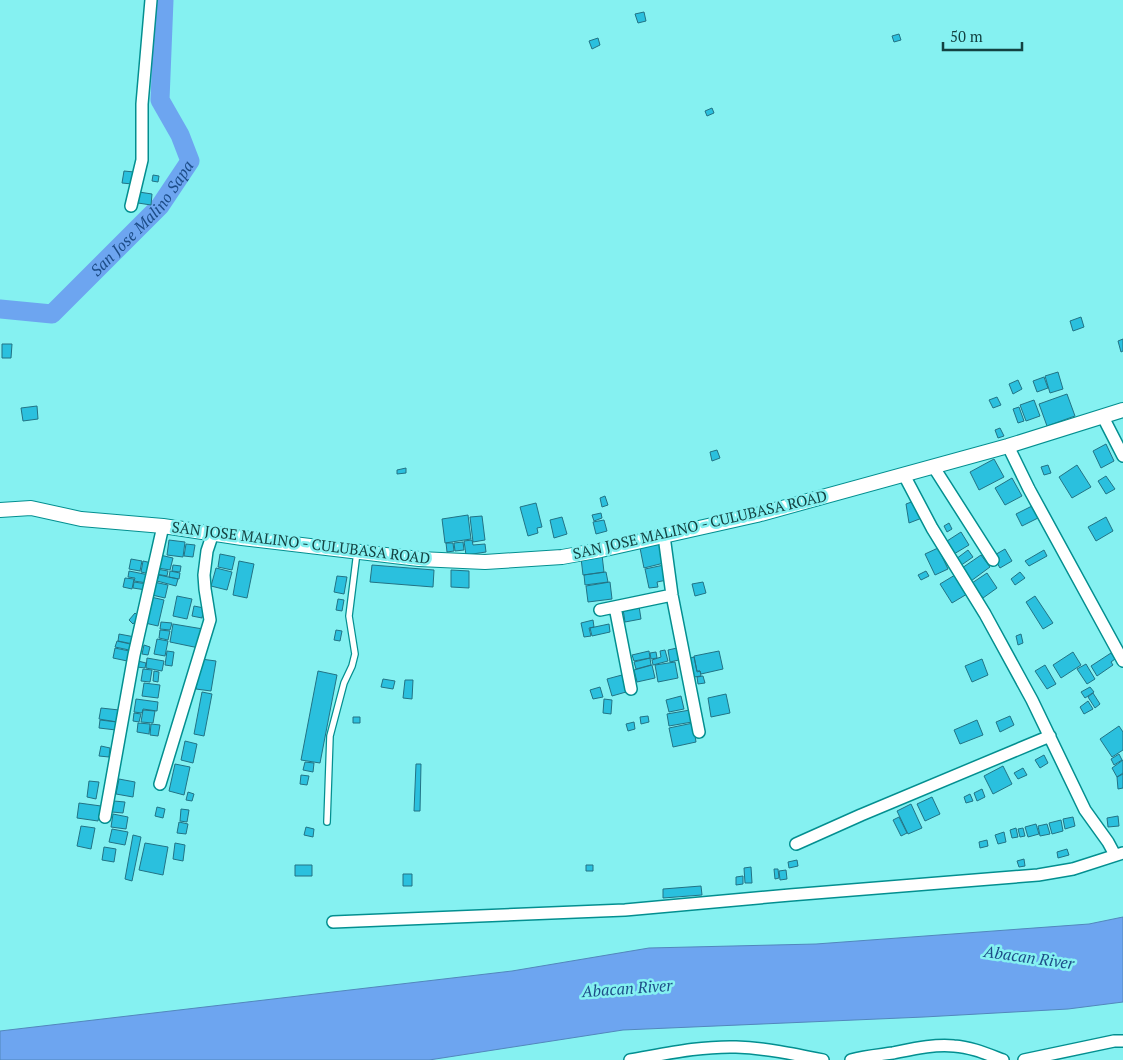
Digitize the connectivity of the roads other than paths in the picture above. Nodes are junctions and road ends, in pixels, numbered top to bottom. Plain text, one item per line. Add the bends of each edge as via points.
1 (151, 0) edge
2 (131, 206) dead end
3 (1123, 410) edge
4 (1103, 417) junction
5 (1008, 446) junction
6 (1123, 456) edge
7 (933, 466) junction
8 (904, 475) junction
9 (0, 510) edge
10 (163, 526) junction
11 (213, 533) junction
12 (664, 536) junction
13 (357, 552) junction
14 (993, 560) dead end
15 (672, 595) junction
16 (615, 607) junction
17 (600, 610) dead end
18 (1123, 661) edge
19 (632, 689) dead end
20 (699, 732) dead end
21 (1050, 736) junction
22 (160, 784) dead end
23 (105, 817) dead end
24 (327, 822) dead end
25 (796, 844) dead end
26 (1119, 854) edge
27 (334, 922) dead end
28 (1123, 1041) edge
29 (630, 1060) edge
30 (823, 1060) edge
31 (851, 1060) edge
32 (1003, 1060) edge
33 (1024, 1060) edge

1 - 2 street via 144,60 142,160
3 - 4 street, SAN JOSE MALINO - CULUBASA ROAD
4 - 5 street, SAN JOSE MALINO - CULUBASA ROAD
4 - 6 street
5 - 7 street, SAN JOSE MALINO - CULUBASA ROAD
5 - 18 street
7 - 8 street, SAN JOSE MALINO - CULUBASA ROAD
7 - 14 street
8 - 12 street, SAN JOSE MALINO - CULUBASA ROAD via 757,515
8 - 21 street via 985,614
9 - 10 street, SAN JOSE MALINO - CULUBASA ROAD via 31,508 80,519
10 - 11 street, SAN JOSE MALINO - CULUBASA ROAD
10 - 23 street via 134,655
11 - 13 street, SAN JOSE MALINO - CULUBASA ROAD
11 - 22 street via 206,551 204,574 210,620
12 - 13 street, SAN JOSE MALINO - CULUBASA ROAD via 562,557 485,562
12 - 15 street
13 - 24 lane via 350,616 355,654 330,736
15 - 16 street
15 - 20 street
16 - 17 street
16 - 19 street
21 - 25 street
21 - 26 street via 1085,810
26 - 27 street via 1073,869 1038,875 625,910
28 - 33 street
29 - 30 street via 734,1047
31 - 32 street via 915,1048 955,1046

